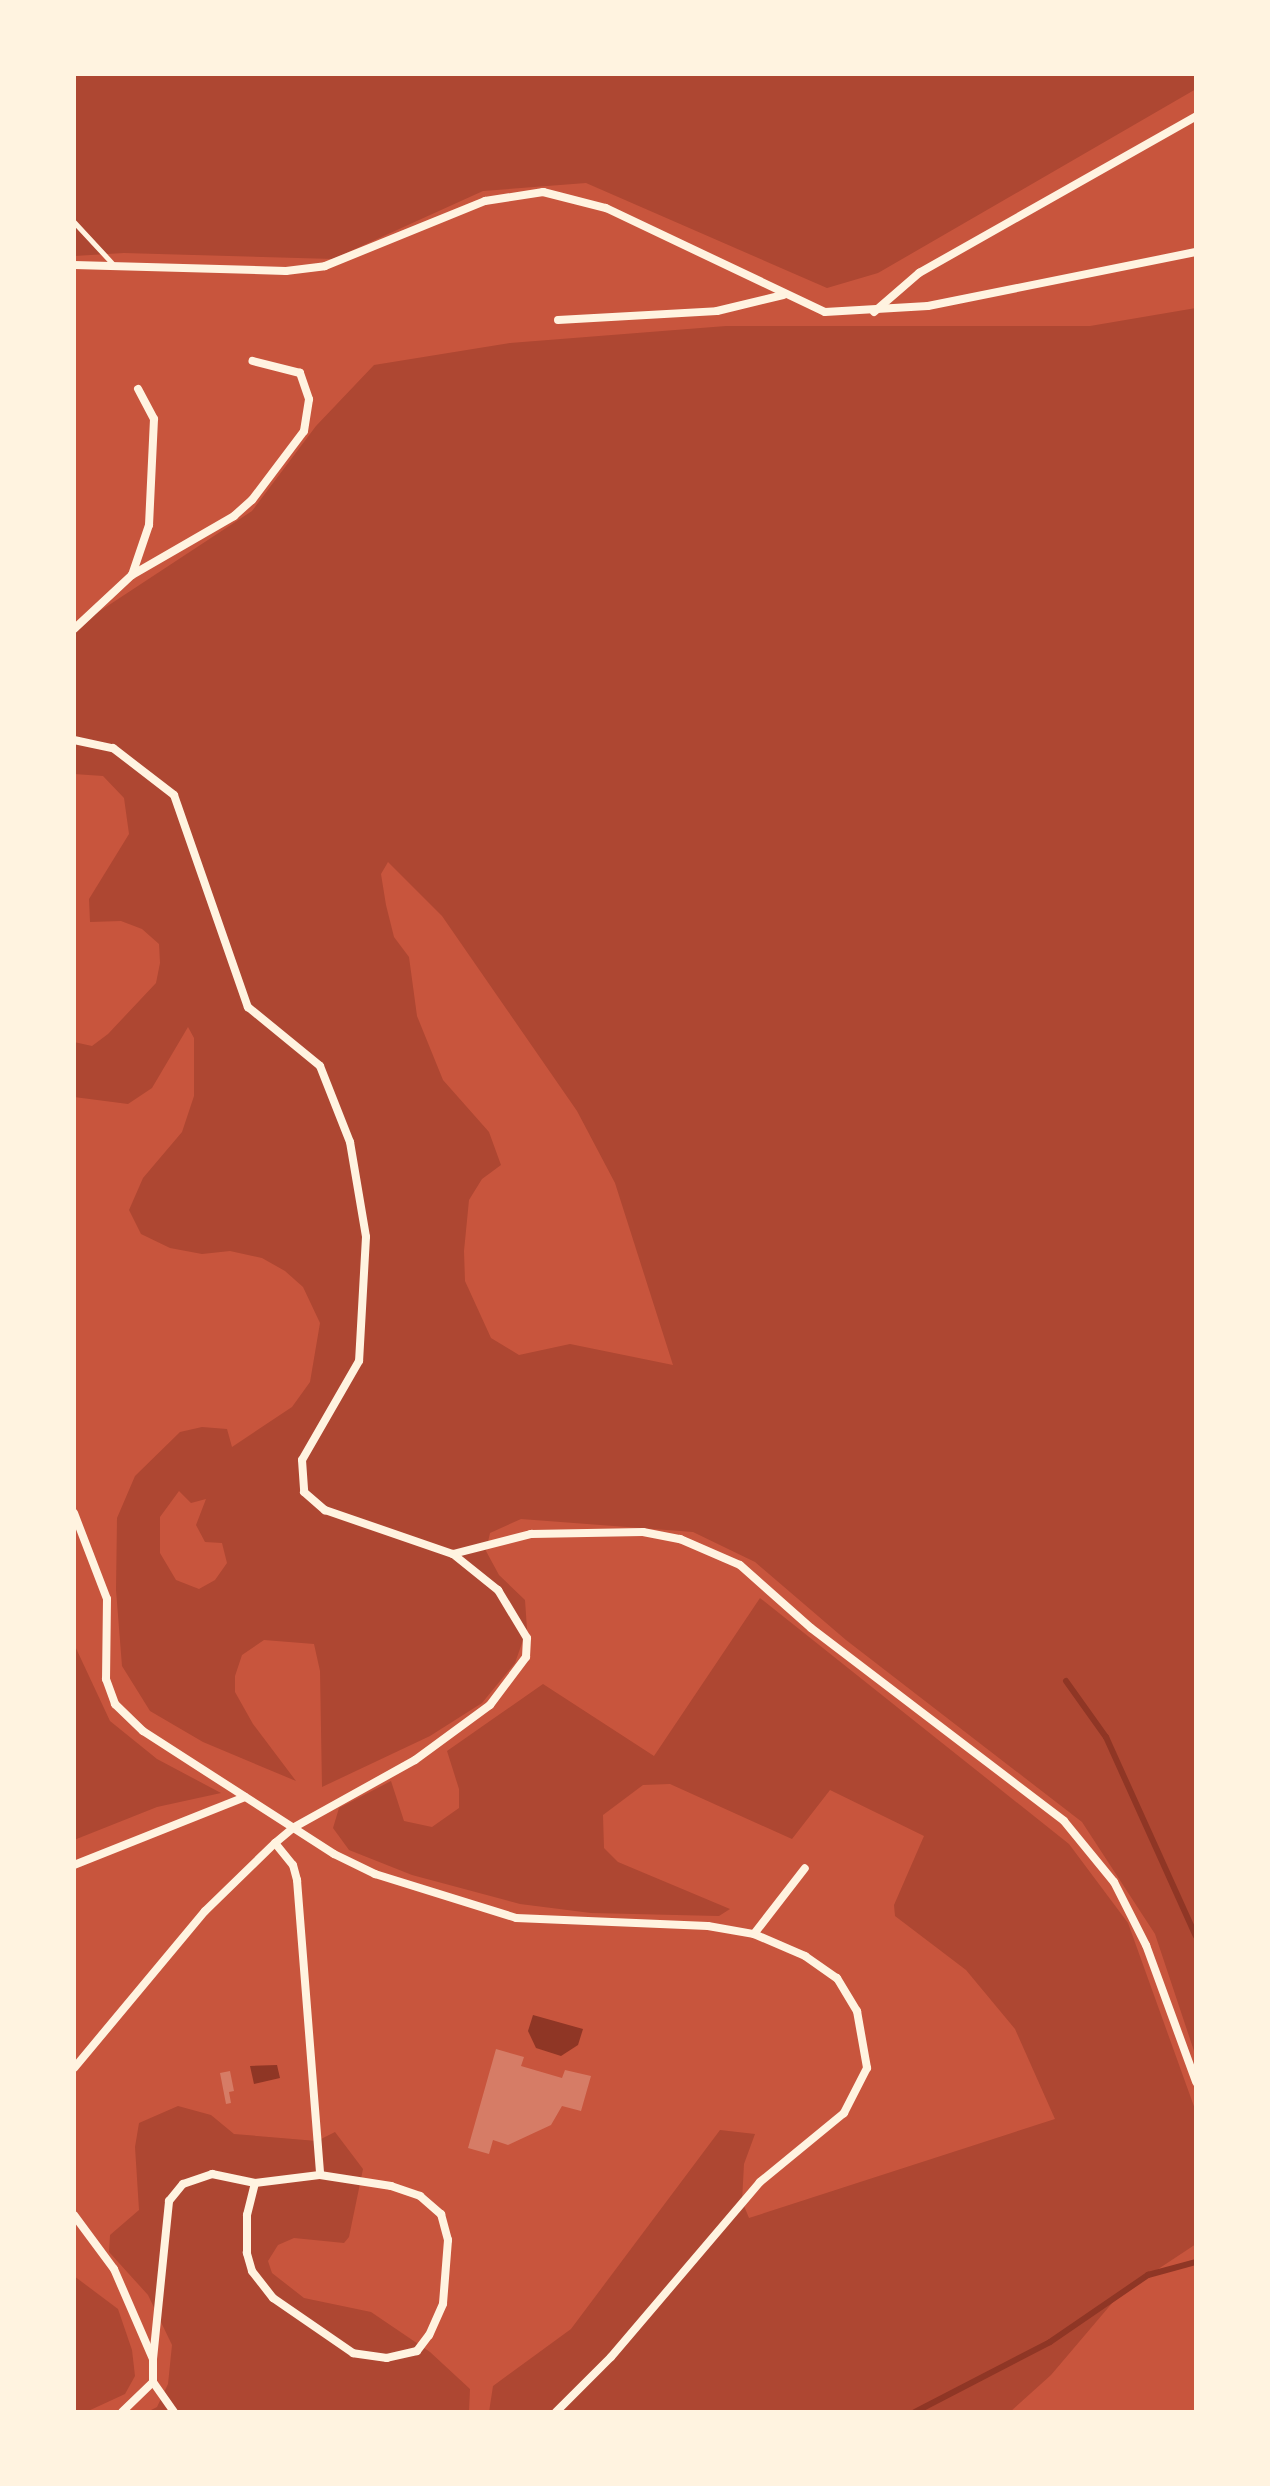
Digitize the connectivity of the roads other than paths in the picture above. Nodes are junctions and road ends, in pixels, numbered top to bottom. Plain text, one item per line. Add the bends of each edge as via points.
1 (1196, 116) edge
2 (74, 222) edge
3 (1196, 252) edge
4 (112, 263) junction
5 (74, 265) edge
6 (784, 295) junction
7 (874, 313) junction
8 (558, 320) dead end
9 (253, 361) dead end
10 (138, 389) dead end
11 (132, 575) junction
12 (74, 629) edge
13 (74, 740) edge
14 (74, 1513) edge
15 (453, 1554) junction
16 (245, 1797) junction
17 (293, 1828) junction
18 (275, 1843) junction
19 (74, 1865) edge
20 (805, 1868) dead end
21 (754, 1934) junction
22 (74, 2068) edge
23 (1196, 2082) edge
24 (320, 2175) junction
25 (255, 2183) junction
26 (74, 2215) edge
27 (153, 2359) junction
28 (153, 2382) junction
29 (122, 2412) edge
30 (174, 2412) edge
31 (556, 2412) edge

1 - 7 street via 919,273
2 - 4 lane
3 - 7 street
4 - 5 street
4 - 6 street via 286,271 325,266 485,201 543,192 606,208
6 - 7 street via 825,312
6 - 8 street via 703,313
9 - 11 street via 300,373 309,399 304,431 234,516
10 - 11 street via 154,419 155,462 153,504
11 - 12 street
13 - 15 street via 113,748 174,795 248,1007 320,1066 350,1142 366,1237 359,1361 302,1460 304,1492 325,1510
14 - 16 street via 107,1599 106,1679 115,1704 143,1731
15 - 17 street via 498,1590 527,1638 526,1657 514,1678 490,1705 415,1760
15 - 23 street via 531,1534 643,1532 680,1539 740,1565 811,1628 1064,1821 1114,1882 1140,1932
16 - 17 street
16 - 19 street
17 - 18 street
17 - 21 street via 375,1874 516,1918 708,1926
18 - 22 street via 205,1911
18 - 24 street via 293,1865 297,1880
20 - 21 street
21 - 31 street via 805,1956 837,1978 857,2011 867,2048 859,2091 844,2113 760,2182 611,2357
24 - 25 street
24 - 25 street via 391,2186 420,2196 441,2214 449,2268 443,2304 417,2351 387,2358 353,2353 273,2298 252,2271 247,2253 247,2215
25 - 27 street via 212,2174 183,2184 169,2201 161,2234
26 - 27 street via 114,2269
27 - 28 street
28 - 29 street
28 - 30 street

